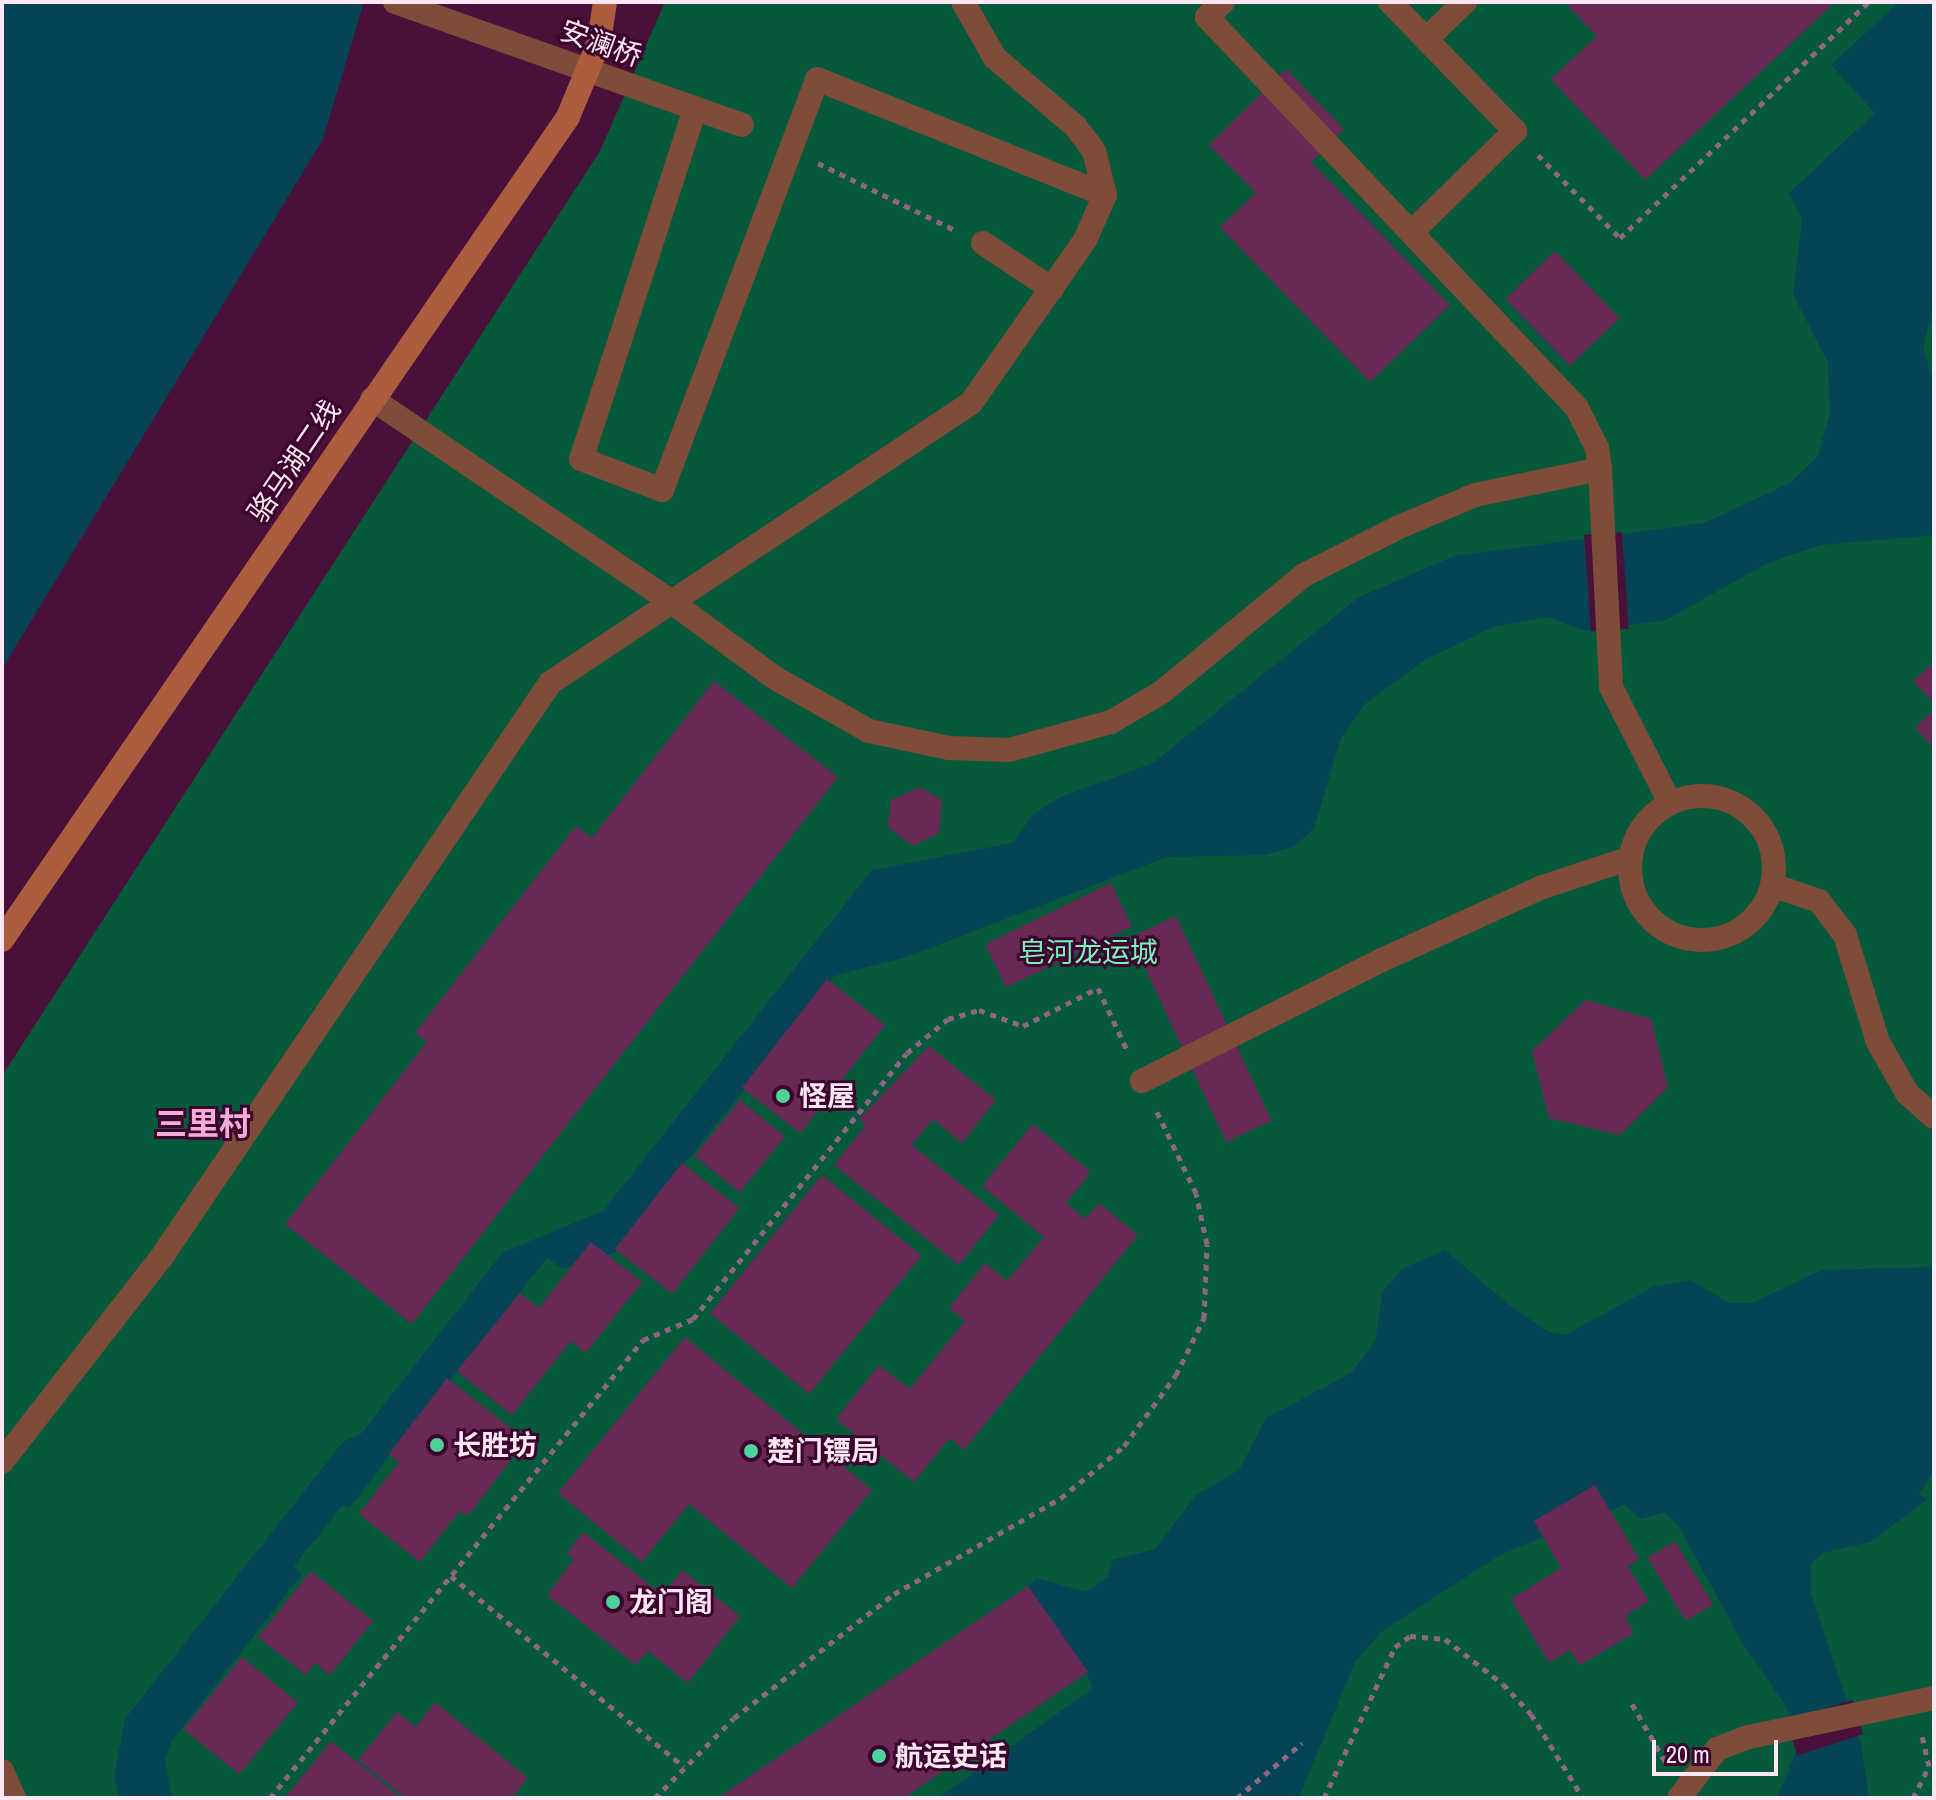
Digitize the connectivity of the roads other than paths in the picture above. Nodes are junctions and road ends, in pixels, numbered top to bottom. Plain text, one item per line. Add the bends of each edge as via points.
1 (395, 2) edge
2 (605, 2) edge
3 (963, 2) edge
4 (1223, 2) edge
5 (1390, 2) edge
6 (1465, 2) edge
7 (1426, 39) junction
8 (695, 109) junction
9 (742, 125) dead end
10 (1105, 195) junction
11 (1413, 231) junction
12 (983, 243) road end
13 (1052, 289) junction
14 (372, 399) junction
15 (1600, 469) junction
16 (669, 600) junction
17 (1670, 803) junction
18 (1630, 858) junction
19 (1772, 885) junction
20 (2, 940) edge
21 (1142, 1081) road end
22 (1934, 1117) edge
23 (2, 1462) edge
24 (1934, 1698) edge
25 (2, 1771) edge
26 (1681, 1795) edge
27 (14, 1798) edge

1 - 8 street, 安澜桥
2 - 14 street, 骆马湖二线 via 599,42 568,117
3 - 10 street via 995,58 1075,126 1094,151
4 - 11 street via 1207,17
5 - 7 street
6 - 7 street
7 - 11 street via 1515,131
8 - 9 street, 安澜桥
8 - 10 street via 581,459 662,490 817,79
10 - 13 street
11 - 15 street via 1577,408
12 - 13 street
13 - 16 street via 971,403
14 - 16 street
14 - 20 street, 骆马湖二线
15 - 16 street via 1475,495 1399,527 1304,575 1162,692 1111,722 1009,750 949,748 869,731 775,678
15 - 17 street via 1611,687
16 - 23 street via 550,683 163,1255
17 - 18 street via 1637,835
17 - 19 street via 1715,797 1756,819 1774,861
18 - 19 street via 1639,906 1656,924 1701,941 1747,925
18 - 21 street via 1540,888 1396,953
19 - 22 street via 1819,901 1845,935 1878,1042 1907,1093
24 - 26 street via 1749,1737 1717,1749
25 - 27 street

